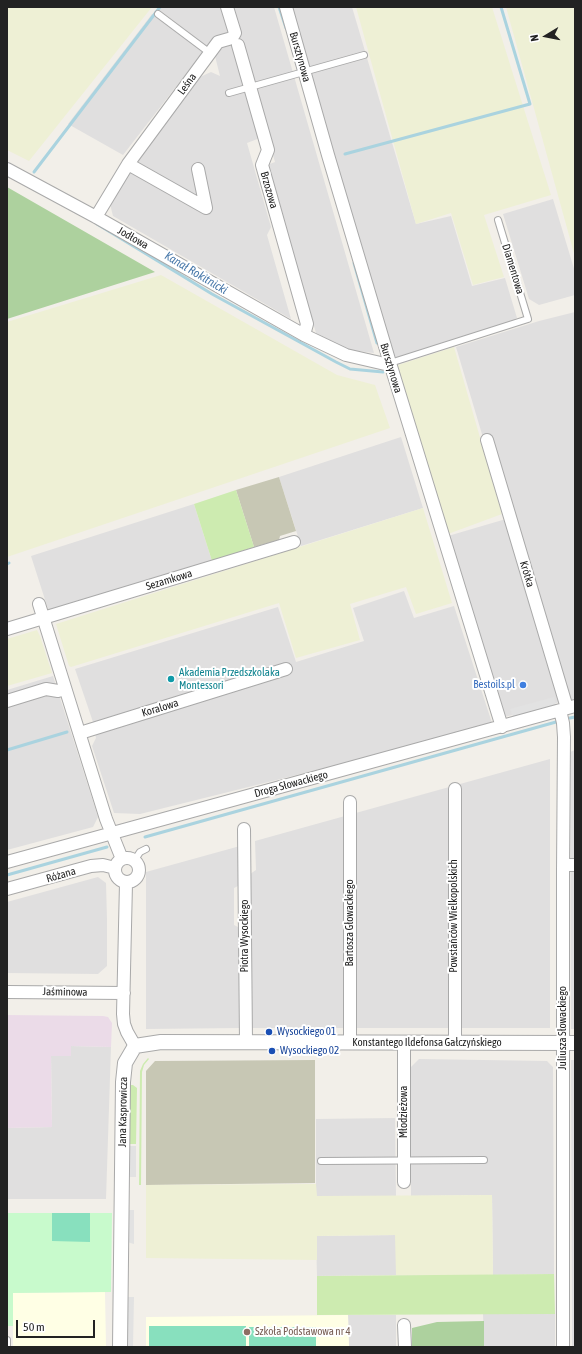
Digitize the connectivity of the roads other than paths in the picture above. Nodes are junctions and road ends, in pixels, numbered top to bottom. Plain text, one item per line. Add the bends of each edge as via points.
1 (227, 7) edge
2 (286, 7) edge
3 (158, 14) dead end
4 (238, 45) dead end
5 (210, 53) junction
6 (364, 55) dead end
7 (305, 72) junction
8 (250, 88) junction
9 (229, 94) dead end
10 (128, 164) junction
11 (7, 169) edge
12 (198, 169) dead end
13 (96, 217) junction
14 (498, 220) dead end
15 (304, 335) junction
16 (390, 363) junction
17 (487, 440) dead end
18 (294, 542) dead end
19 (39, 604) dead end
20 (43, 617) junction
21 (7, 629) edge
22 (286, 669) dead end
23 (65, 689) junction
24 (7, 701) edge
25 (567, 708) edge
26 (502, 726) junction
27 (80, 733) junction
28 (455, 789) dead end
29 (569, 792) edge
30 (350, 802) dead end
31 (244, 829) dead end
32 (112, 833) junction
33 (146, 849) dead end
34 (7, 862) edge
35 (123, 862) junction
36 (563, 864) junction
37 (575, 865) edge
38 (126, 882) junction
39 (7, 890) edge
40 (7, 992) edge
41 (124, 993) junction
42 (246, 1042) junction
43 (404, 1042) junction
44 (350, 1043) junction
45 (455, 1043) junction
46 (569, 1043) edge
47 (135, 1046) junction
48 (404, 1160) junction
49 (484, 1160) dead end
50 (321, 1161) dead end
51 (404, 1182) dead end
52 (404, 1325) dead end
53 (7, 1340) edge
54 (7, 1347) edge
55 (120, 1347) edge
56 (405, 1347) edge
57 (564, 1347) edge

1 - 5 street, Leśna via 235,33 232,38 218,42
2 - 7 street, Bursztynowa
3 - 5 lane
4 - 8 street, Brzozowa
5 - 10 street, Leśna
6 - 7 lane
7 - 8 lane
7 - 16 street, Bursztynowa
8 - 9 lane
8 - 15 street, Brzozowa via 268,150 262,165 307,324
10 - 12 street via 206,208
10 - 13 street, Leśna
11 - 13 street, Jodłowa
13 - 15 street, Jodłowa
14 - 16 lane, Diamentowa via 528,319
15 - 16 street, Jodłowa via 346,355
16 - 26 street, Bursztynowa
17 - 25 street, Krótka
18 - 20 street, Sezamkowa
19 - 20 street
20 - 21 street, Sezamkowa
20 - 23 street
22 - 27 street, Koralowa
23 - 24 street via 46,689
23 - 27 street
25 - 26 street, Droga Słowackiego
25 - 29 street, Juliusza Słowackiego via 563,723
26 - 32 street, Droga Słowackiego
27 - 32 street
28 - 45 street, Powstańców Wielkopolskich
29 - 36 street, Juliusza Słowackiego
30 - 44 street, Bartosza Głowackiego
31 - 42 street, Piotra Wysockiego
32 - 34 street, Droga Słowackiego
32 - 35 street
33 - 35 lane
35 - 38 street via 114,871 117,878
35 - 38 street via 138,868 138,876 133,881
35 - 39 street, Różana via 91,866
36 - 37 street
36 - 46 street, Juliusza Słowackiego
38 - 41 street
40 - 41 street, Jaśminowa
41 - 47 street via 124,1024
42 - 44 street, Konstantego Ildefonsa Gałczyńskiego
42 - 47 street, Konstantego Ildefonsa Gałczyńskiego via 161,1042
43 - 44 street, Konstantego Ildefonsa Gałczyńskiego
43 - 45 street, Konstantego Ildefonsa Gałczyńskiego
43 - 48 street, Młodzieżowa
45 - 46 street, Konstantego Ildefonsa Gałczyńskiego
46 - 57 street, Juliusza Słowackiego
47 - 55 street, Jana Kasprowicza via 125,1063 123,1082
48 - 49 lane
48 - 50 lane
48 - 51 street, Młodzieżowa
52 - 56 street
53 - 54 lane

